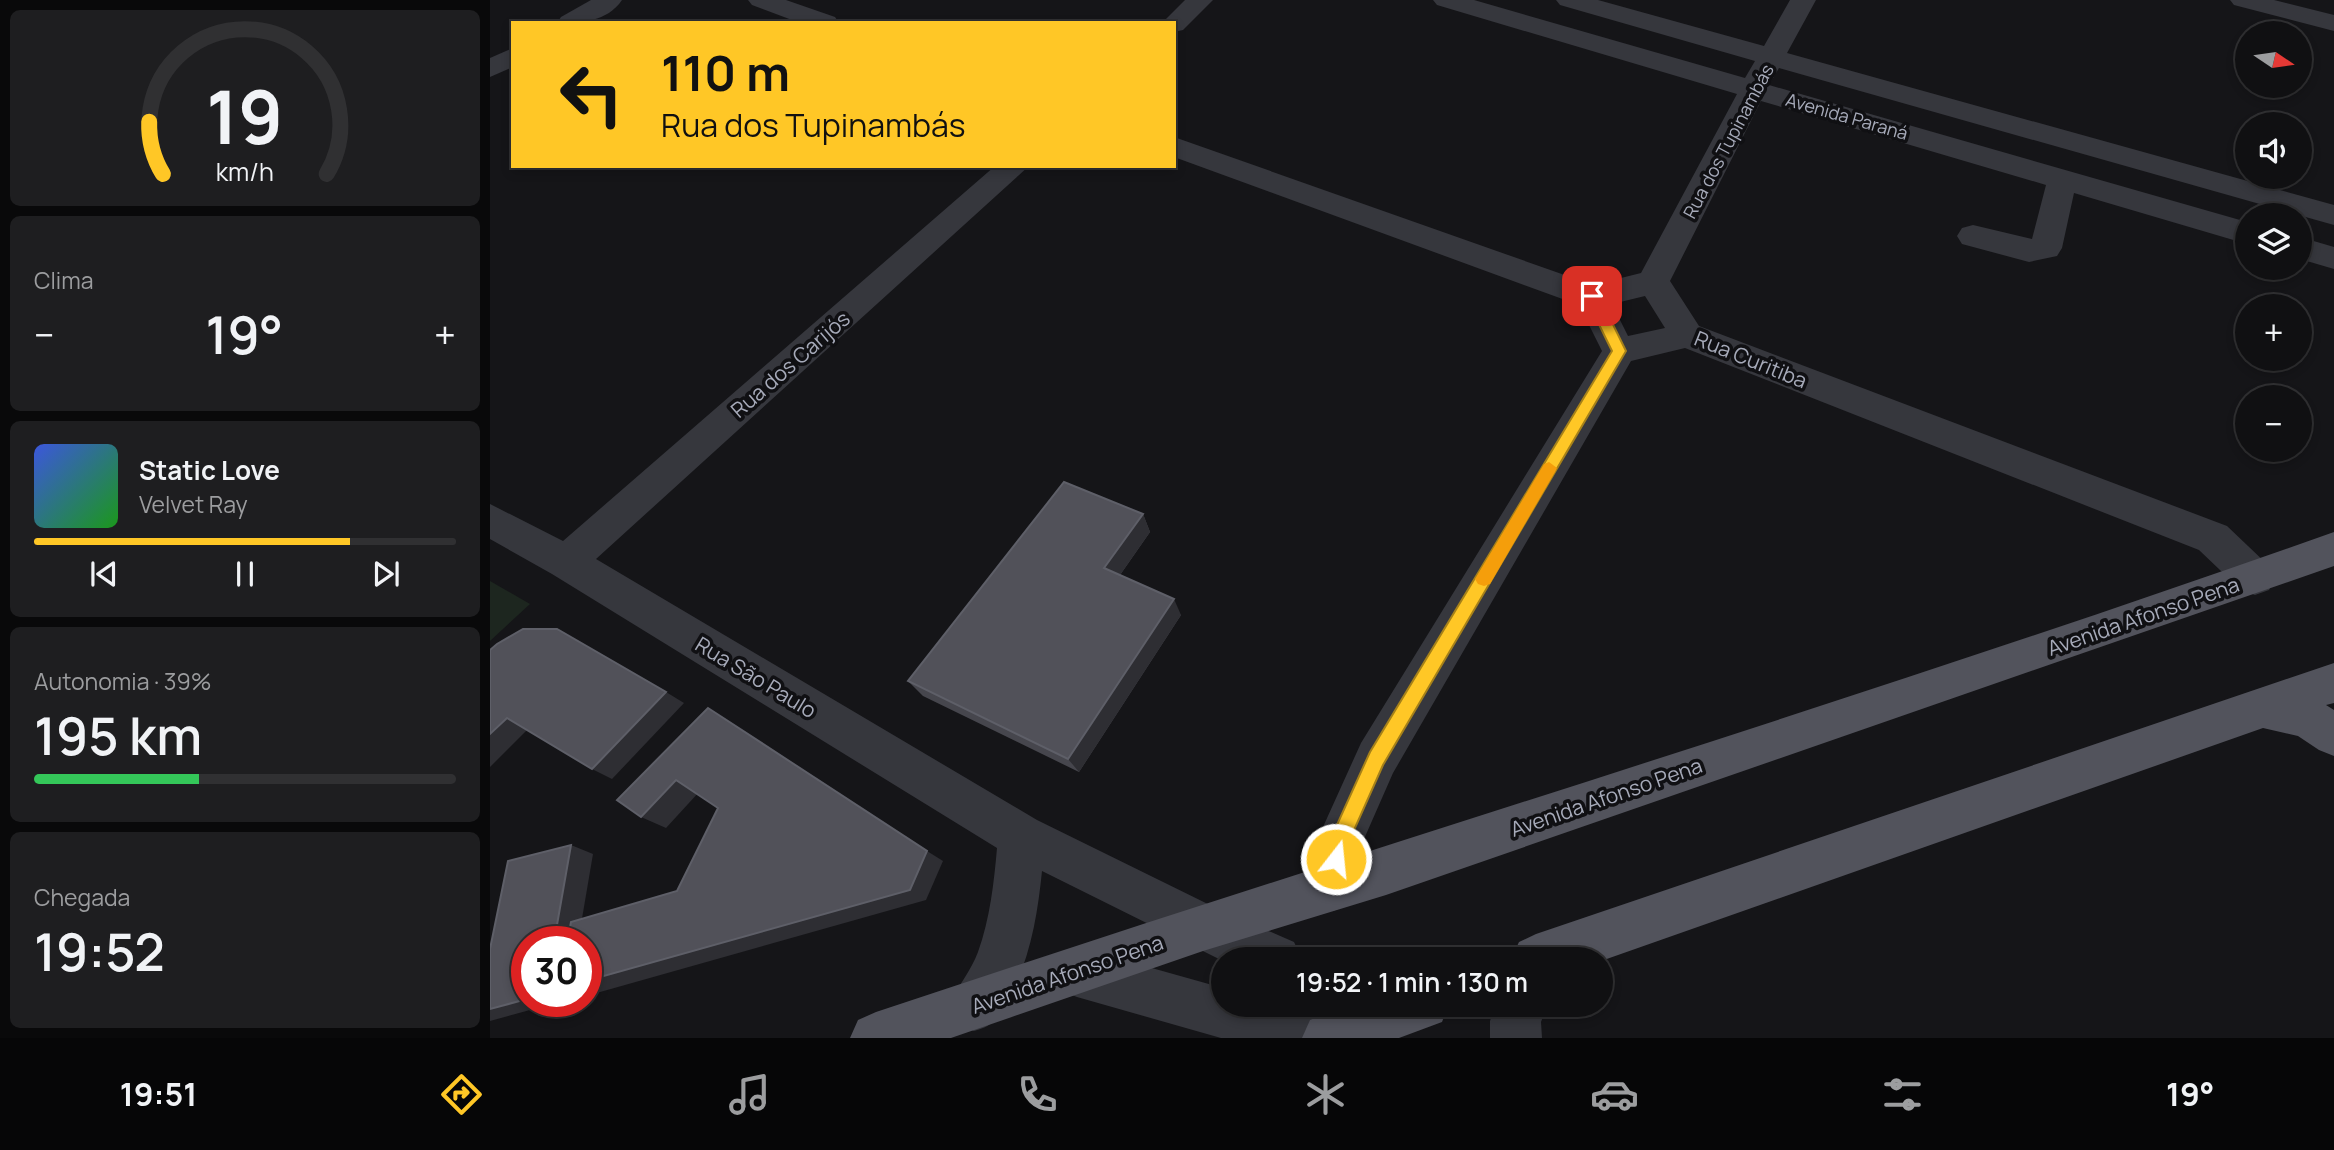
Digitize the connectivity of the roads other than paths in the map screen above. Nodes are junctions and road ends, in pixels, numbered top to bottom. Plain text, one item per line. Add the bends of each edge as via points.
1 (609, 0) edge
2 (761, 0) edge
3 (1200, 0) edge
4 (1446, 0) edge
5 (1569, 0) edge
6 (1803, 0) edge
7 (2243, 0) edge
8 (573, 21) edge
9 (820, 21) edge
10 (1176, 22) edge
11 (2334, 23) edge
12 (511, 57) edge
13 (1772, 57) junction
14 (490, 69) edge
15 (1753, 89) junction
16 (1176, 147) edge
17 (1012, 168) edge
18 (2062, 179) junction
19 (2334, 215) edge
20 (2235, 229) edge
21 (1973, 236) dead end
22 (2312, 252) edge
23 (2334, 258) edge
24 (1653, 282) junction
25 (1592, 296) junction
26 (1687, 335) junction
27 (1619, 351) junction
28 (490, 520) edge
29 (2334, 549) edge
30 (566, 562) junction
31 (2255, 578) junction
32 (2334, 683) edge
33 (2261, 707) junction
34 (2334, 735) edge
35 (1021, 836) junction
36 (1333, 887) junction
37 (1203, 927) junction
38 (1249, 947) edge
39 (1573, 947) edge
40 (1077, 972) junction
41 (974, 1006) junction
42 (1379, 1017) edge
43 (1518, 1017) edge
44 (876, 1038) edge
45 (1311, 1038) edge
46 (1328, 1038) edge
47 (1516, 1038) edge

1 - 8 street
2 - 9 street
3 - 10 street
4 - 15 street, Avenida Paraná
5 - 13 street, Avenida Paraná
6 - 13 street, Rua dos Tupinambás
7 - 11 street
12 - 14 street
13 - 15 street, Rua dos Tupinambás
13 - 19 street, Avenida Paraná
15 - 18 street, Avenida Paraná
15 - 24 street, Rua dos Tupinambás
16 - 25 street
17 - 30 street, Rua dos Carijós
18 - 20 street, Avenida Paraná
18 - 21 street via 2046,248 2029,251
22 - 23 street
24 - 25 street
24 - 26 street, Rua Curitiba
25 - 27 street
26 - 27 street
26 - 31 street, Rua Curitiba via 2213,538
27 - 36 street via 1377,758 1341,838
28 - 30 street, Rua São Paulo
29 - 31 main road, Avenida Afonso Pena
30 - 35 street, Rua São Paulo
31 - 36 main road, Avenida Afonso Pena
32 - 33 main road
33 - 34 main road via 2308,719
33 - 39 main road
35 - 37 street, Rua São Paulo
35 - 41 street via 1018,885 1007,936 995,970
36 - 37 main road, Avenida Afonso Pena
37 - 38 street, Rua São Paulo
37 - 40 main road, Avenida Afonso Pena
40 - 41 main road, Avenida Afonso Pena
40 - 45 street
41 - 44 main road, Avenida Afonso Pena
42 - 46 main road
43 - 47 street

